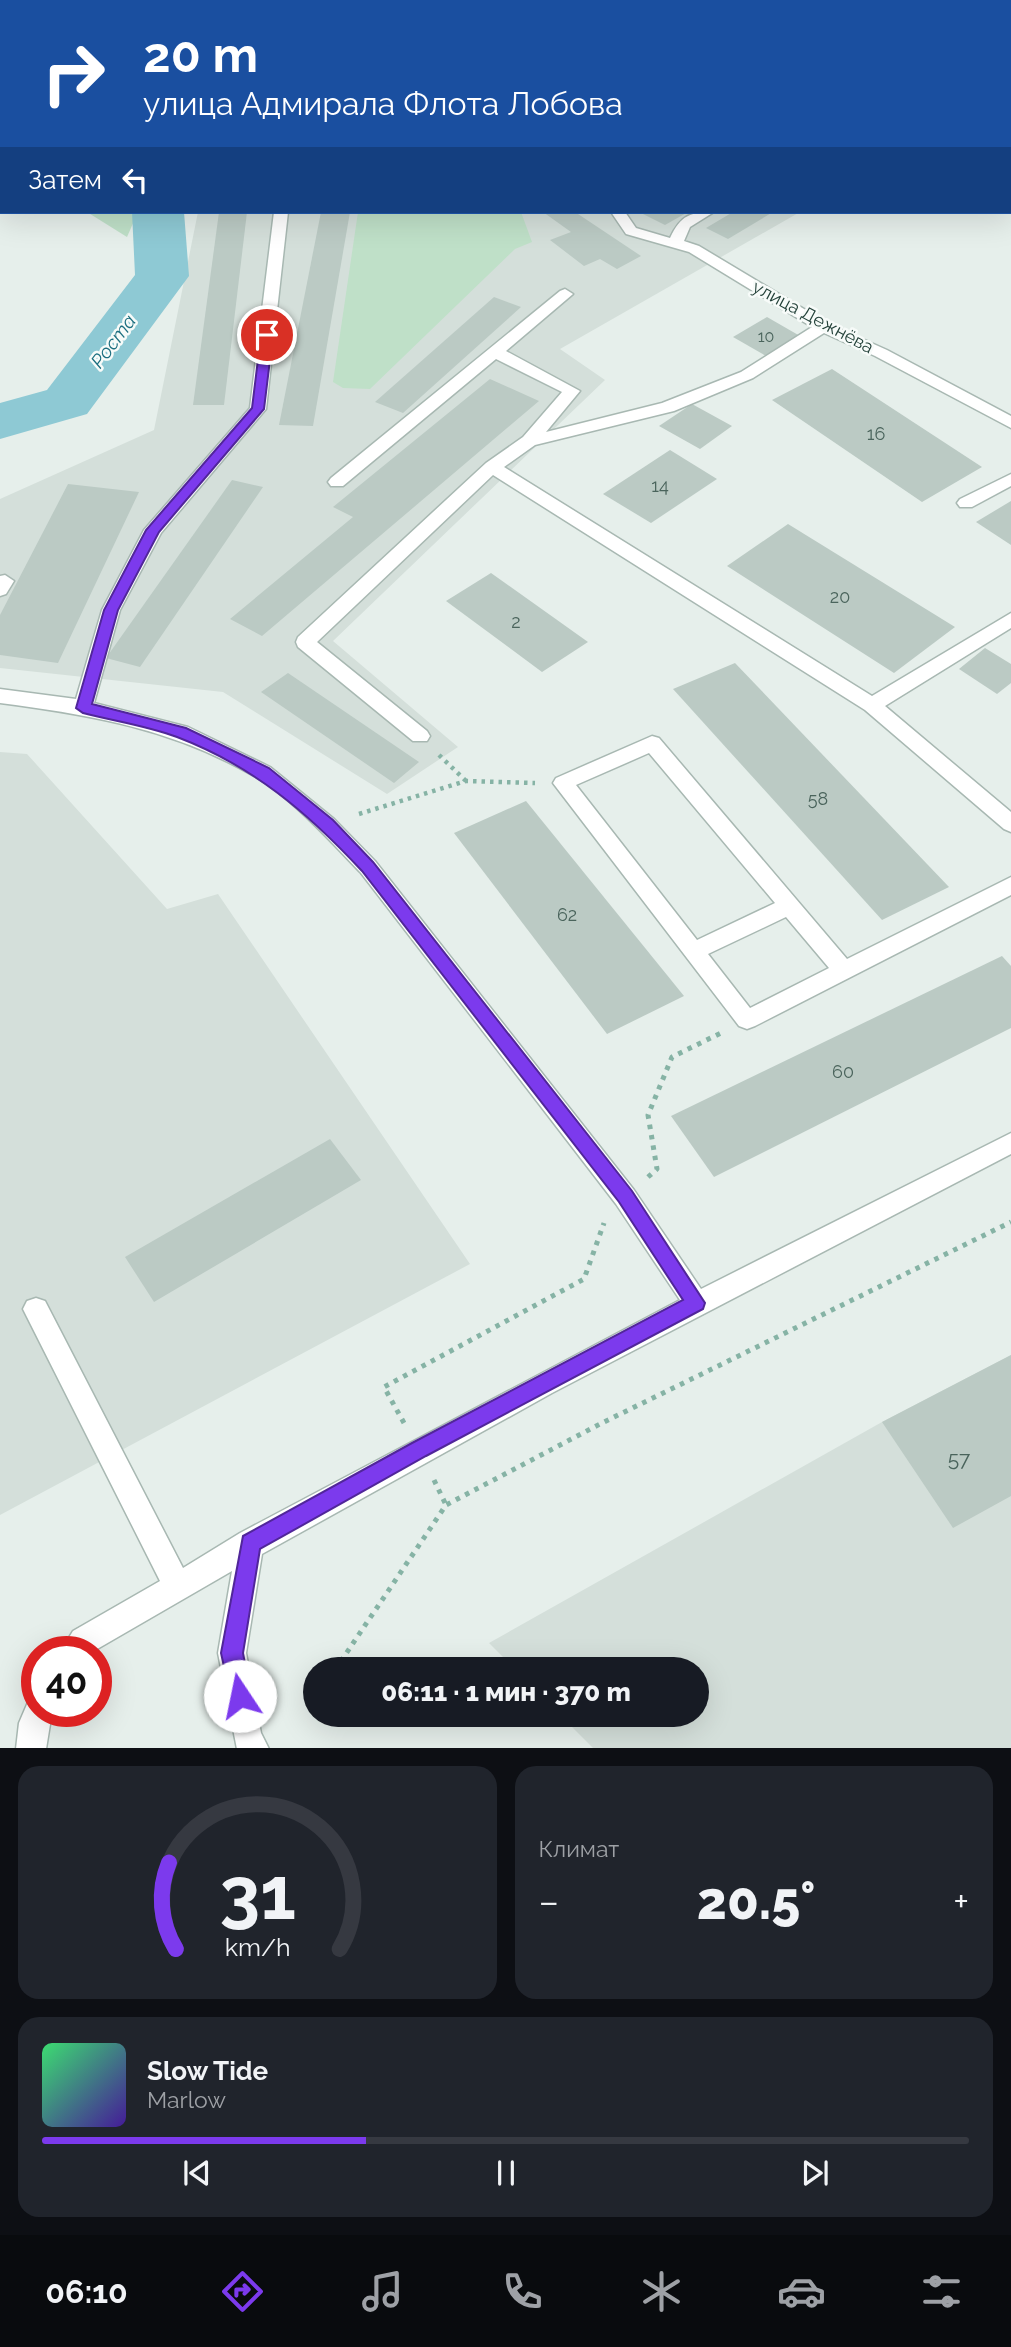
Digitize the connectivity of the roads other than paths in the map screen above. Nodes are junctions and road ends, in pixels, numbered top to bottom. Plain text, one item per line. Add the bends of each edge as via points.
1 (281, 214) edge
2 (619, 214) edge
3 (703, 214) edge
4 (675, 244) junction
5 (565, 294) dead end
6 (823, 327) junction
7 (495, 352) junction
8 (1011, 423) edge
9 (529, 441) junction
10 (492, 467) junction
11 (1011, 479) edge
12 (337, 482) dead end
13 (967, 503) dead end
14 (1011, 619) edge
15 (0, 696) edge
16 (872, 705) junction
17 (83, 708) junction
18 (420, 736) road end
19 (1011, 824) edge
20 (1011, 885) edge
21 (791, 905) junction
22 (692, 952) junction
23 (845, 972) junction
24 (1011, 1143) edge
25 (696, 1303) junction
26 (36, 1309) dead end
27 (250, 1543) junction
28 (177, 1586) junction
29 (92, 1636) edge
30 (34, 1727) edge
31 (32, 1748) edge
32 (255, 1748) edge

1 - 17 street via 258,409 153,530 111,610
2 - 4 street, улица Дежнёва via 631,231
3 - 4 street via 684,224
4 - 6 street, улица Дежнёва via 694,249
5 - 7 street
6 - 8 street, улица Дежнёва
6 - 9 street via 747,375 668,407
7 - 9 street via 572,391
7 - 12 street
9 - 10 street
10 - 16 street
10 - 18 street via 305,642
11 - 13 street
14 - 16 street
15 - 17 street
16 - 19 street
17 - 25 street via 181,732 263,772 327,824 368,867 625,1197
20 - 23 street
21 - 22 street
21 - 22 street via 652,743 563,783
21 - 23 street
22 - 23 street via 747,1020
24 - 25 street
25 - 27 street
26 - 28 street
27 - 28 street
27 - 32 street via 232,1653 248,1739
28 - 29 street
30 - 31 street

